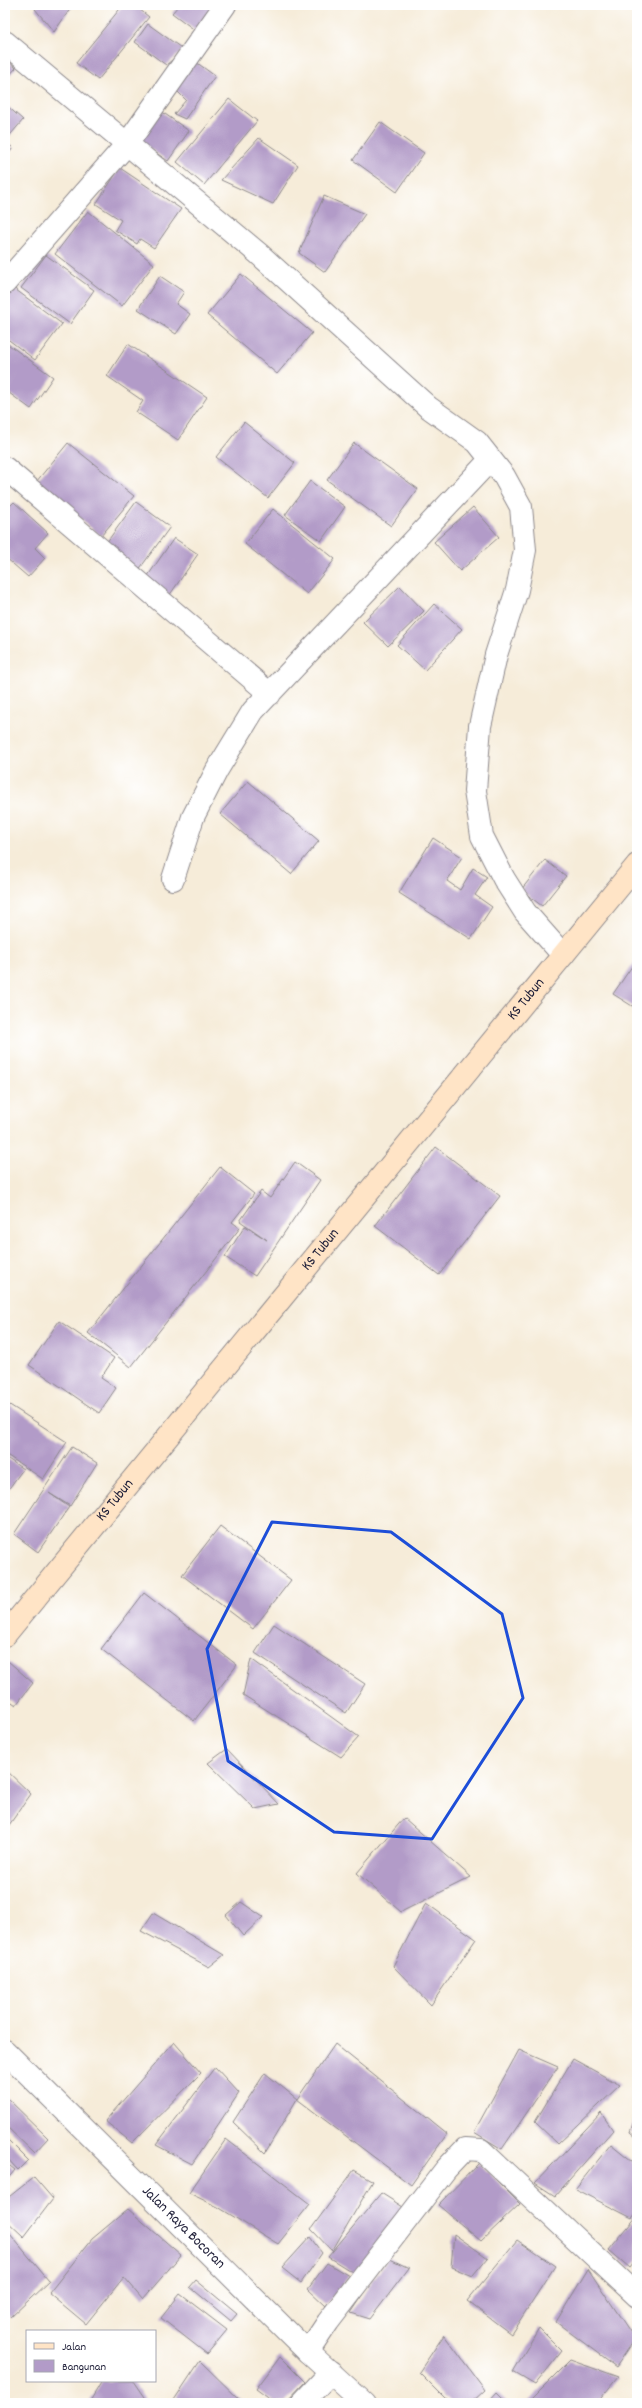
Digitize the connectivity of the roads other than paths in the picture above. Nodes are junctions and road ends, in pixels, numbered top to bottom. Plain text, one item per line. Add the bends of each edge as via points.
1 (226, 5) edge
2 (5, 42) edge
3 (127, 144) junction
4 (5, 283) edge
5 (490, 460) junction
6 (5, 468) edge
7 (270, 694) junction
8 (635, 871) edge
9 (173, 878) dead end
10 (563, 955) junction
11 (5, 1635) edge
12 (5, 2051) edge
13 (637, 2296) edge
14 (308, 2352) junction
15 (331, 2372) junction
16 (302, 2403) edge
17 (364, 2403) edge

1 - 3 street
2 - 3 street
3 - 4 street
3 - 5 street via 259,254 428,407 477,442
5 - 7 street
5 - 10 street via 504,476 521,507 525,550 517,590 496,655 480,726 475,791 482,836 504,879 525,912
6 - 7 street
7 - 9 street via 254,711 217,770 193,817
8 - 10 main road, KS Tubun
10 - 11 main road, KS Tubun
12 - 14 street, Jalan Raya Bocoran
13 - 14 street via 481,2150 466,2149 436,2182 328,2322
14 - 15 street, Jalan Raya Bocoran
15 - 16 street
15 - 17 street, Jalan Raya Bocoran

